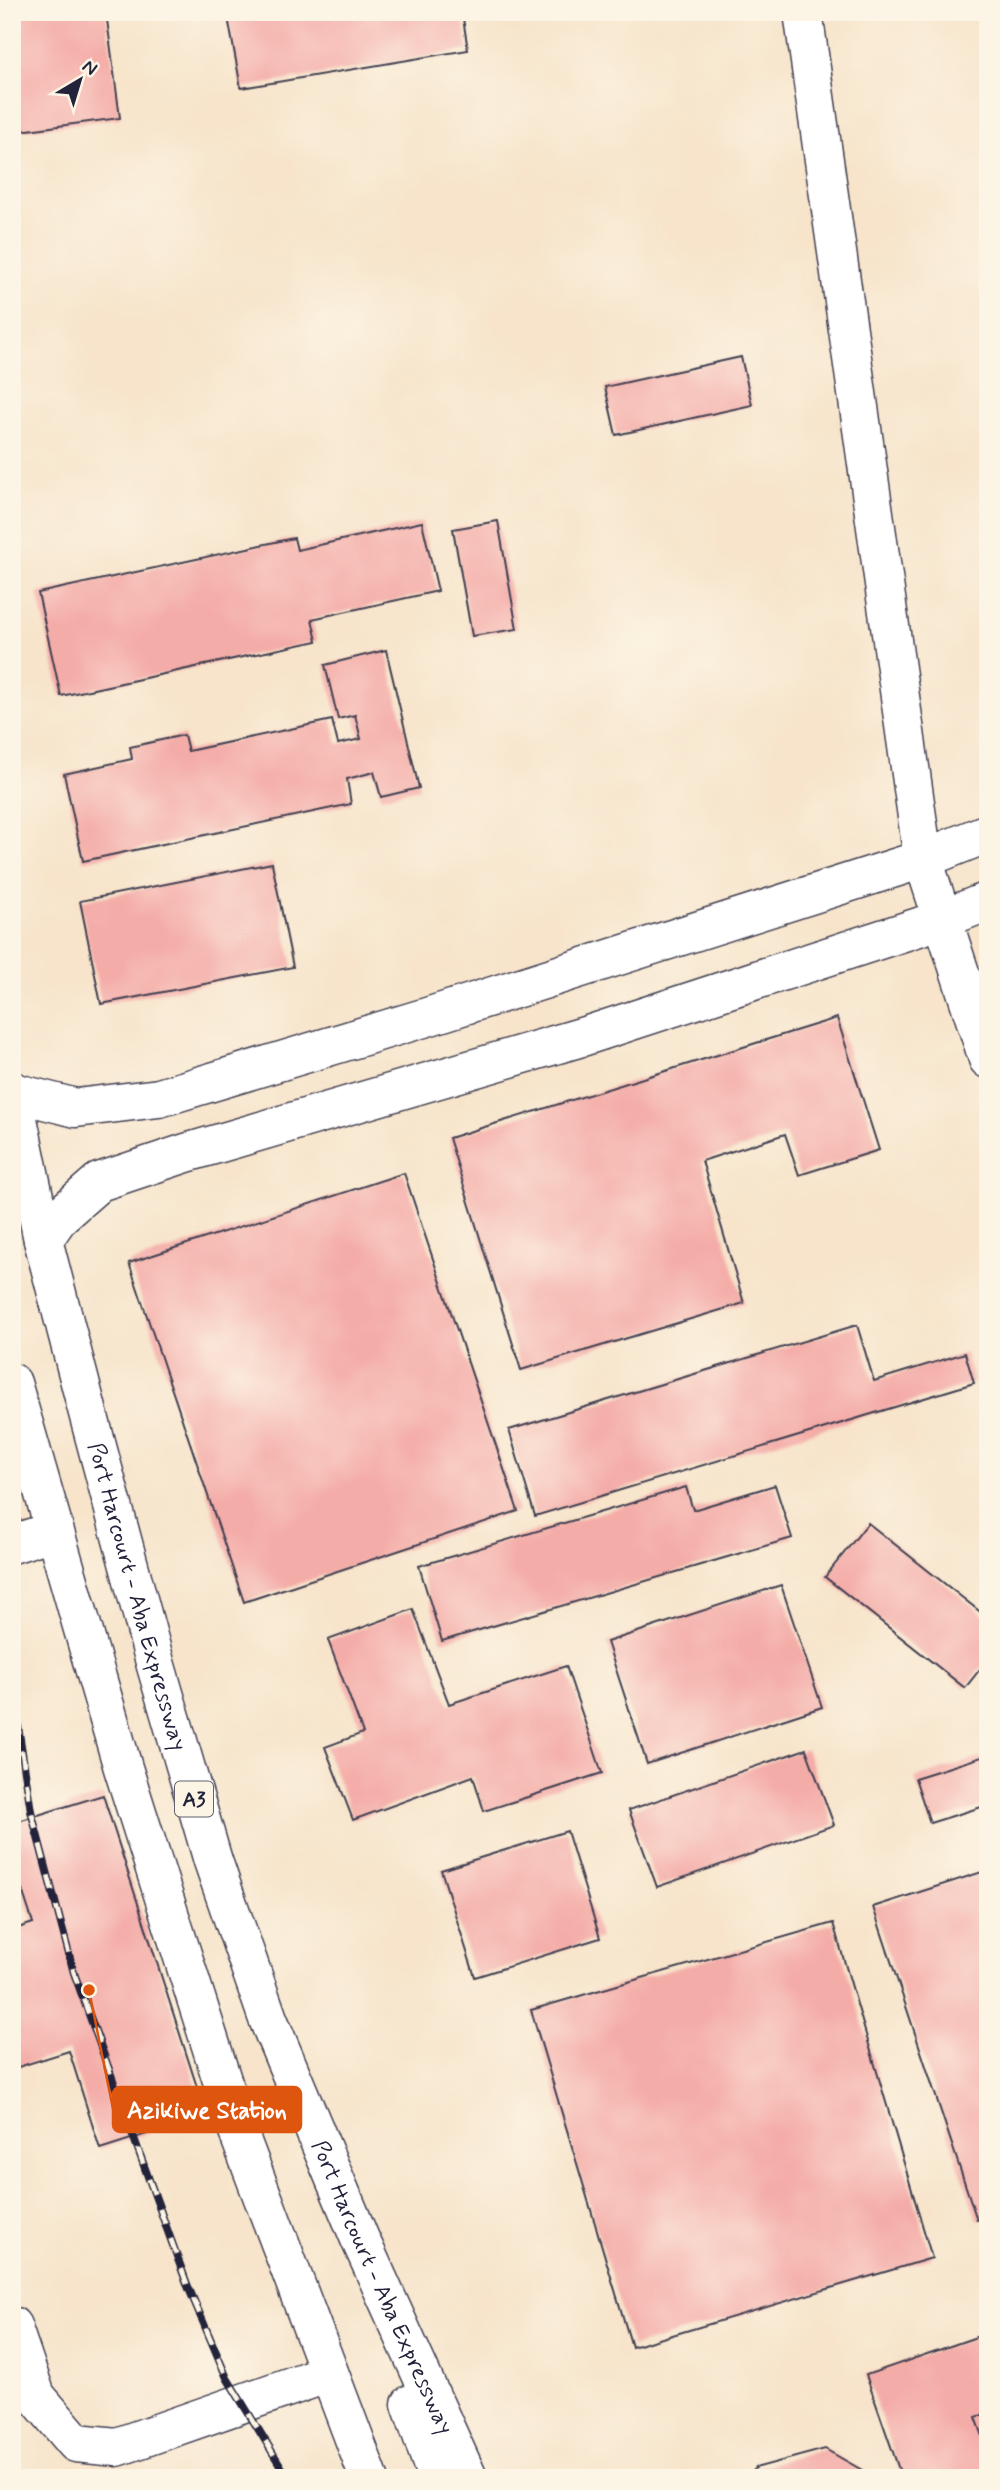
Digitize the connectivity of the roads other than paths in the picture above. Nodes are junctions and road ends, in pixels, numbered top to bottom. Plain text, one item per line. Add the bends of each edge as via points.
1 (803, 12) edge
2 (988, 833) edge
3 (923, 859) junction
4 (988, 901) edge
5 (943, 919) junction
6 (988, 1059) edge
7 (13, 1091) edge
8 (44, 1240) junction
9 (12, 1383) edge
10 (21, 1450) edge
11 (53, 1531) junction
12 (12, 1544) edge
13 (360, 2239) junction
14 (12, 2326) edge
15 (335, 2391) junction
16 (357, 2478) edge
17 (369, 2478) edge
18 (437, 2478) edge
19 (468, 2478) edge

1 - 3 main road
2 - 3 main road
3 - 5 main road
3 - 7 main road via 159,1098 76,1108
4 - 5 main road
5 - 6 main road
5 - 8 main road via 585,1036 99,1182 60,1216
7 - 8 main road, Port Harcourt - Aba Expressway / A3
8 - 13 main road, Port Harcourt - Aba Expressway / A3 via 152,1653 212,1861 268,2019
9 - 10 main road
10 - 11 main road
11 - 12 main road
11 - 15 main road via 240,2137
13 - 18 main road
13 - 19 main road, Port Harcourt - Aba Expressway / A3
14 - 15 main road via 36,2396 76,2443 117,2447
15 - 16 main road
15 - 17 main road

